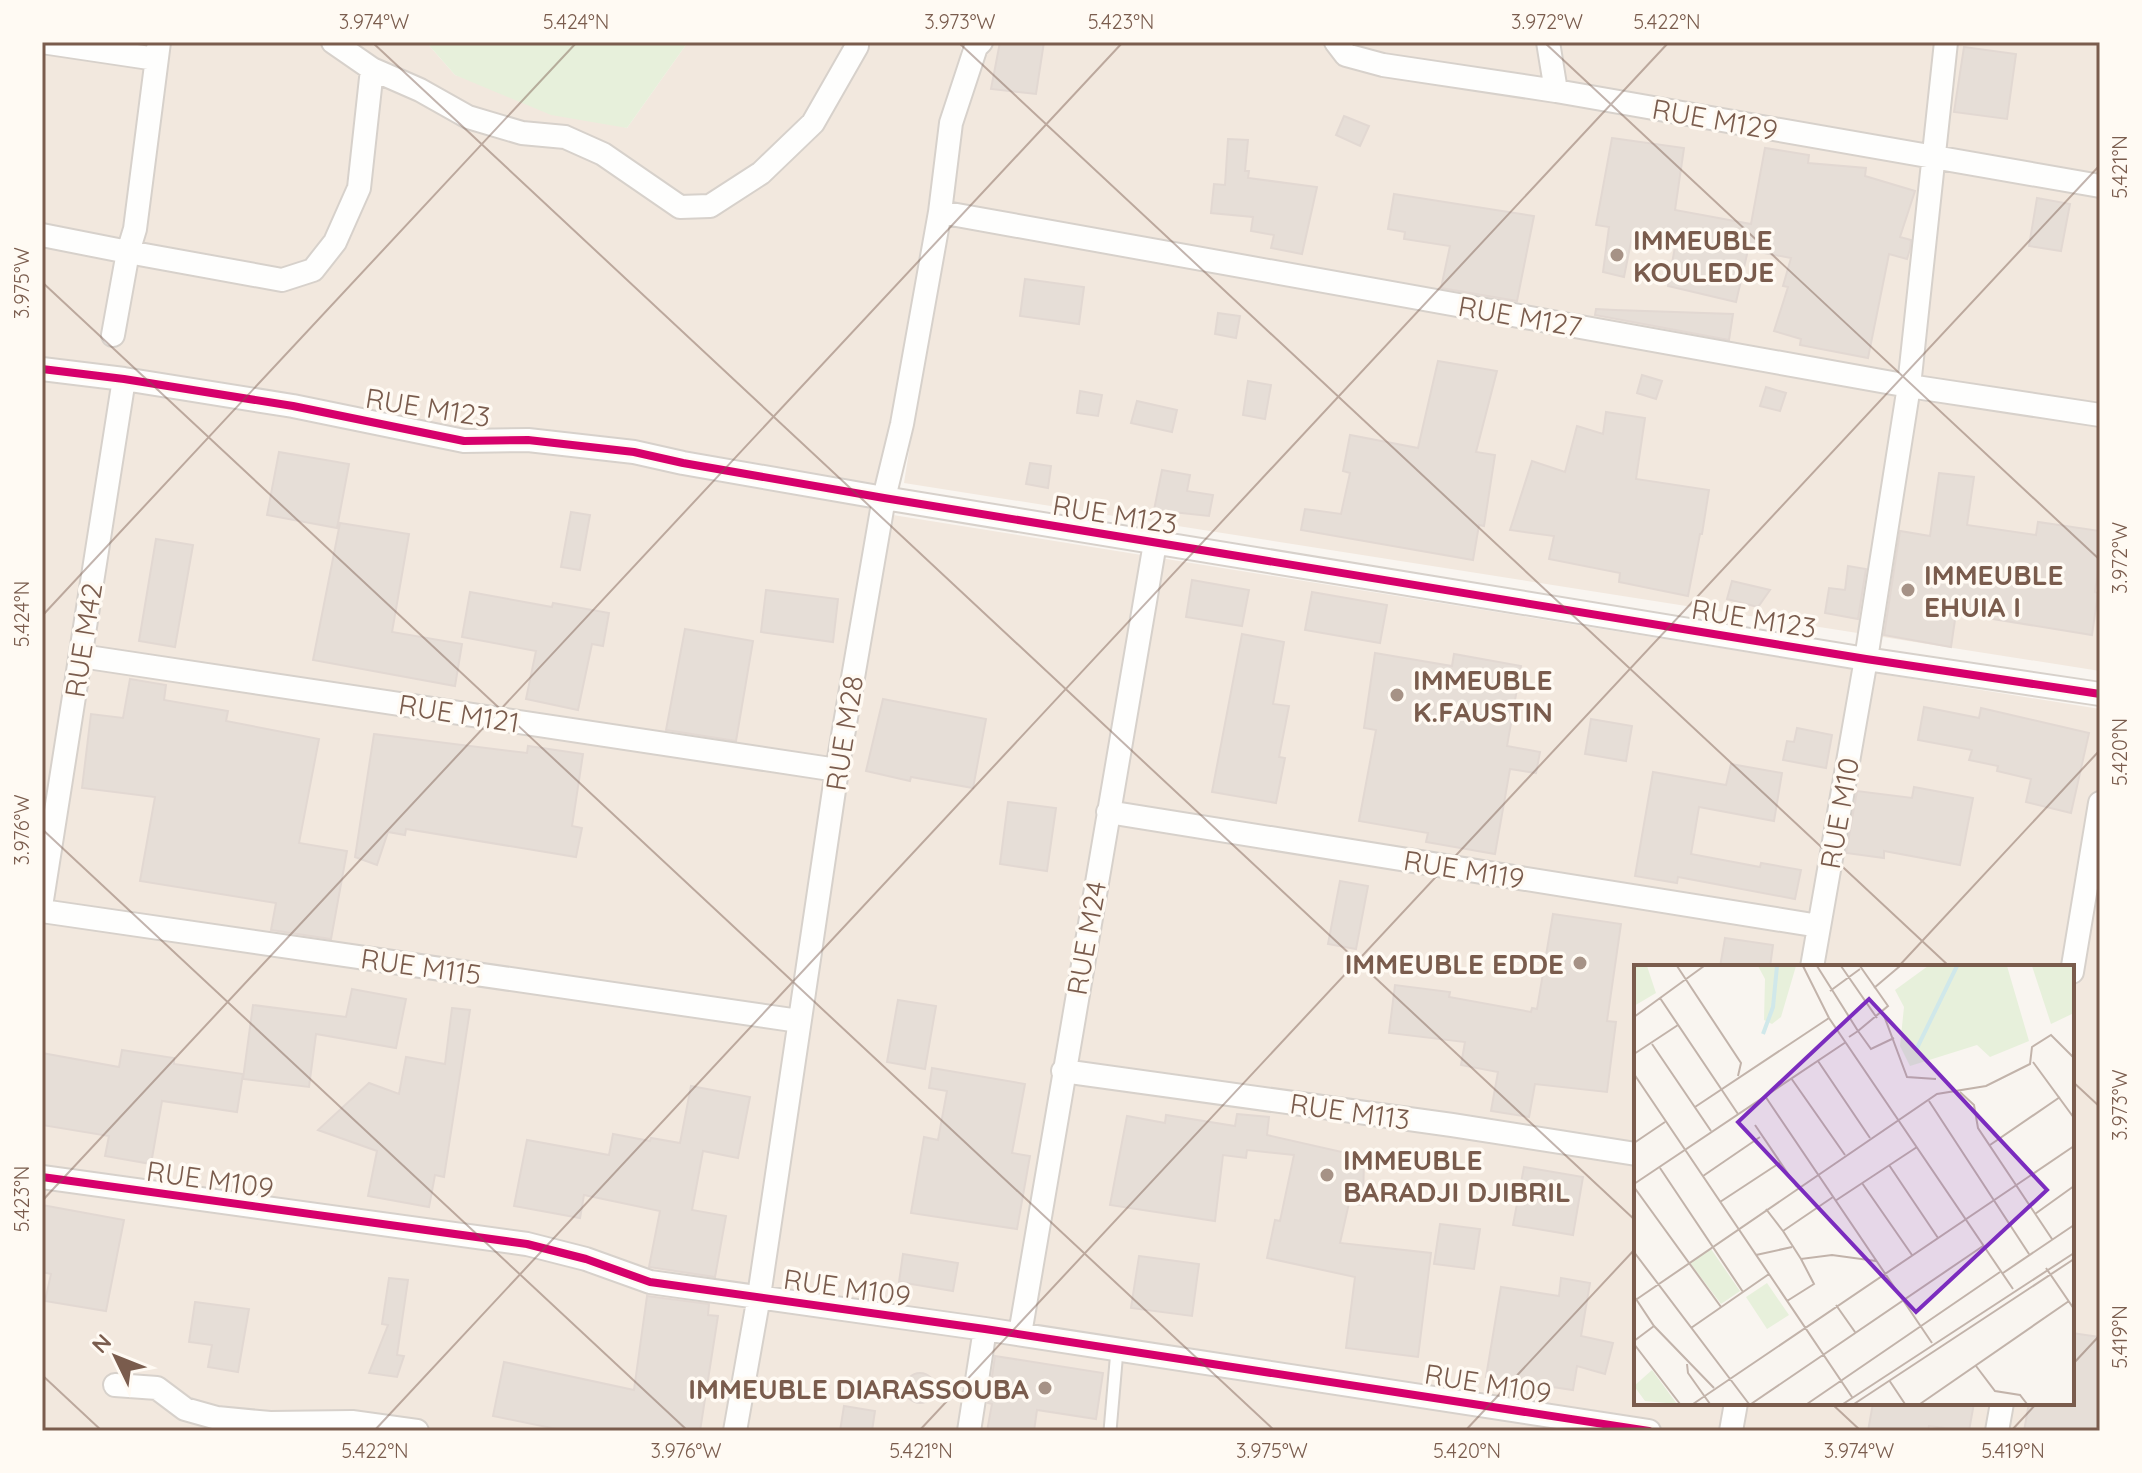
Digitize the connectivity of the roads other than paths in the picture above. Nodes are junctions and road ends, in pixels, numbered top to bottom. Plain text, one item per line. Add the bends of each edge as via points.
1 (42, 42) edge
2 (333, 42) edge
3 (981, 42) edge
4 (1336, 42) edge
5 (1548, 42) edge
6 (1946, 42) edge
7 (857, 46) dead end
8 (158, 50) edge
9 (372, 69) junction
10 (1556, 91) junction
11 (1935, 157) junction
12 (2100, 186) edge
13 (940, 212) junction
14 (42, 235) edge
15 (128, 252) junction
16 (113, 335) dead end
17 (42, 369) edge
18 (124, 379) junction
19 (1909, 386) junction
20 (2100, 415) edge
21 (884, 498) junction
22 (1155, 543) junction
23 (81, 656) junction
24 (1866, 659) junction
25 (2100, 694) edge
26 (837, 770) junction
27 (2100, 803) edge
28 (1108, 812) junction
29 (42, 900) edge
30 (42, 911) edge
31 (1819, 926) junction
32 (1812, 965) edge
33 (2073, 965) edge
34 (799, 1021) junction
35 (1063, 1071) junction
36 (1634, 1154) edge
37 (42, 1177) edge
38 (759, 1296) junction
39 (985, 1329) junction
40 (1020, 1334) junction
41 (1117, 1350) junction
42 (115, 1385) dead end
43 (1736, 1405) edge
44 (2002, 1405) edge
45 (216, 1424) edge
46 (1601, 1427) edge
47 (417, 1431) edge
48 (735, 1431) edge
49 (969, 1431) edge
50 (1110, 1431) edge
51 (1649, 1431) edge
52 (1731, 1431) edge
53 (1997, 1431) edge

1 - 8 street
2 - 9 street
3 - 13 street, RUE M28 via 951,123
4 - 10 street, RUE M129 via 1346,55 1383,65
5 - 10 street
6 - 11 street, RUE M10
7 - 9 street via 813,123 761,173 710,206 680,207 603,154 565,137 522,133 468,117
8 - 15 street
9 - 15 street via 359,188 335,242 313,270 282,280
10 - 11 street, RUE M129
11 - 12 street, RUE M129
11 - 19 street, RUE M10
13 - 19 street, RUE M127
13 - 21 street, RUE M28
14 - 15 street
15 - 16 street
17 - 18 street, RUE M123
18 - 21 street, RUE M123 via 464,441 528,440 634,452
18 - 23 street, RUE M42
19 - 20 street, RUE M127
19 - 24 street, RUE M10
21 - 22 street, RUE M123
21 - 26 street, RUE M28
22 - 24 street, RUE M123
22 - 28 street, RUE M24
23 - 26 street, RUE M121
23 - 29 street, RUE M42
24 - 25 street, RUE M123
24 - 31 street, RUE M10
26 - 34 street, RUE M28
27 - 33 street
28 - 31 street, RUE M119
28 - 35 street, RUE M24
30 - 34 street, RUE M115
31 - 32 street, RUE M10
34 - 38 street, RUE M28
35 - 36 street, RUE M113
35 - 40 street, RUE M24
37 - 38 street, RUE M109 via 527,1244 650,1282
38 - 39 street, RUE M109
38 - 48 street, RUE M28
39 - 40 street, RUE M109
39 - 49 street
40 - 41 street, RUE M109
41 - 46 street, RUE M109
41 - 50 lane
42 - 45 street via 157,1388
43 - 52 street
44 - 53 street
45 - 47 street via 352,1422
46 - 51 street, RUE M109

